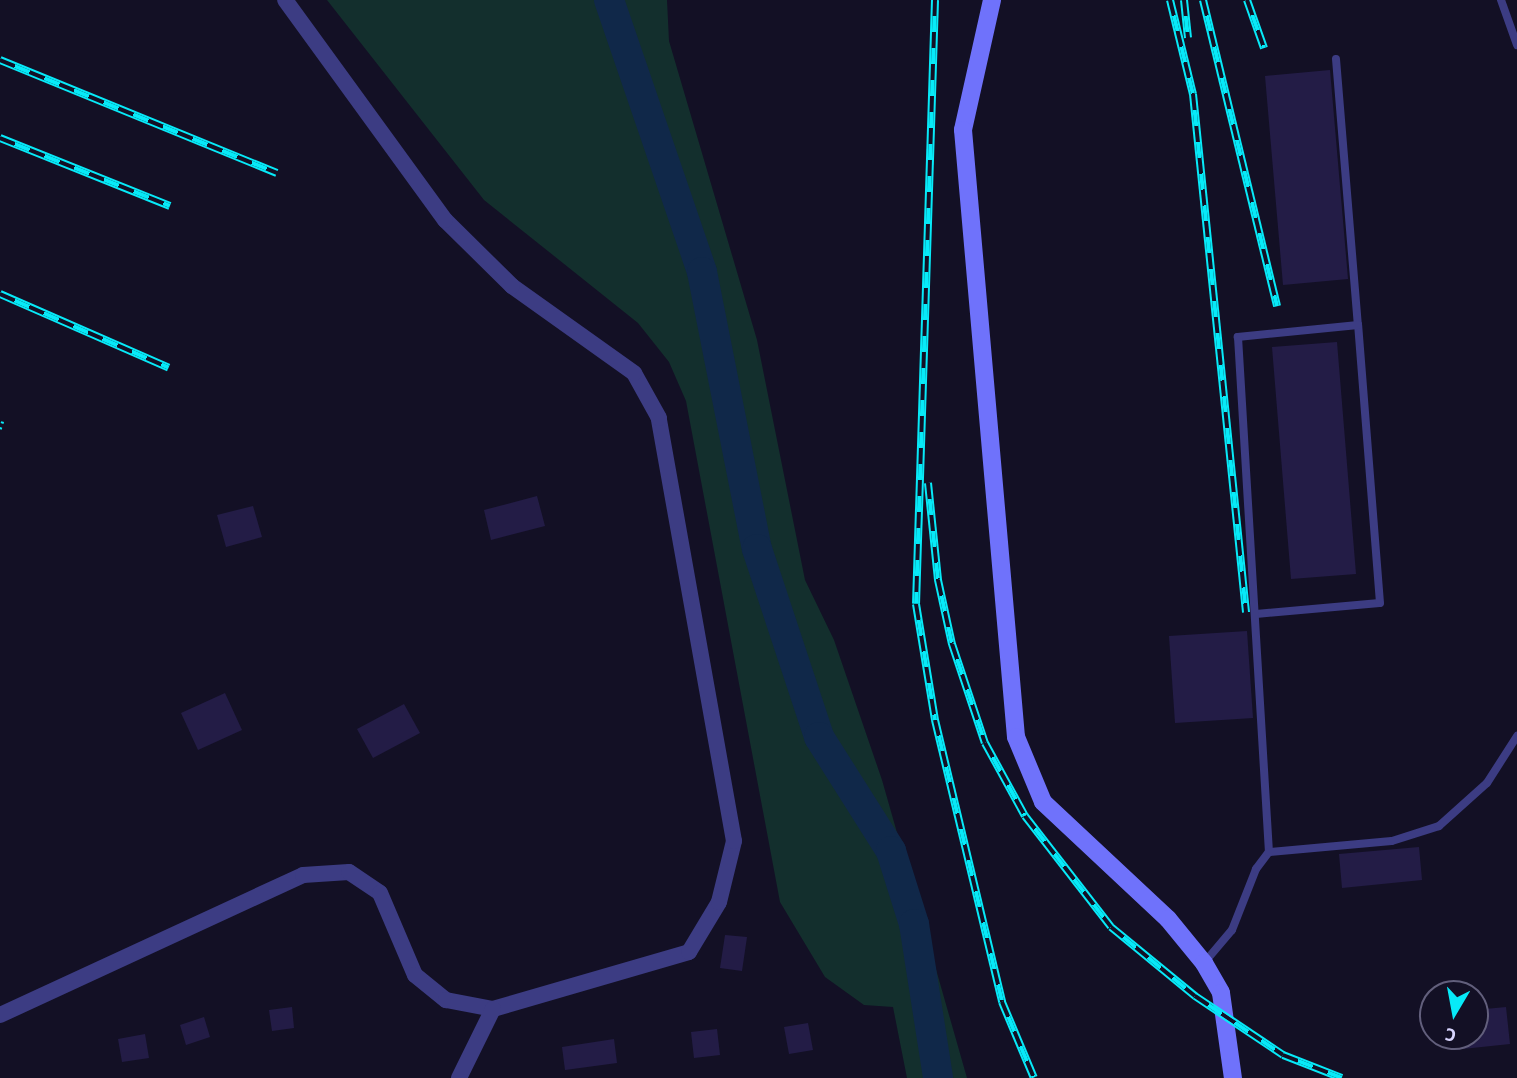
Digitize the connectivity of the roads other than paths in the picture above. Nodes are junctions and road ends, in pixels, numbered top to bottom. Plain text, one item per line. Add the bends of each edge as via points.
1 (285, 0) edge
2 (992, 0) edge
3 (1501, 0) edge
4 (1517, 45) edge
5 (1336, 59) dead end
6 (1358, 325) junction
7 (1256, 614) junction
8 (1517, 736) edge
9 (1269, 852) junction
10 (1204, 963) junction
11 (493, 1009) junction
12 (0, 1015) edge
13 (459, 1078) edge
14 (1233, 1078) edge

1 - 11 street via 445,220 512,286 634,373 659,418 734,841 719,902 689,952
2 - 10 street via 963,130 1016,737 1043,802 1168,919
3 - 4 lane
5 - 6 lane
6 - 7 lane via 1238,337
6 - 7 lane via 1380,603
7 - 9 lane
8 - 9 lane via 1487,783 1439,826 1392,841
9 - 10 lane via 1256,869 1232,930
10 - 14 street via 1221,993
11 - 12 street via 446,1000 415,975 380,894 349,872 303,876
11 - 13 street

